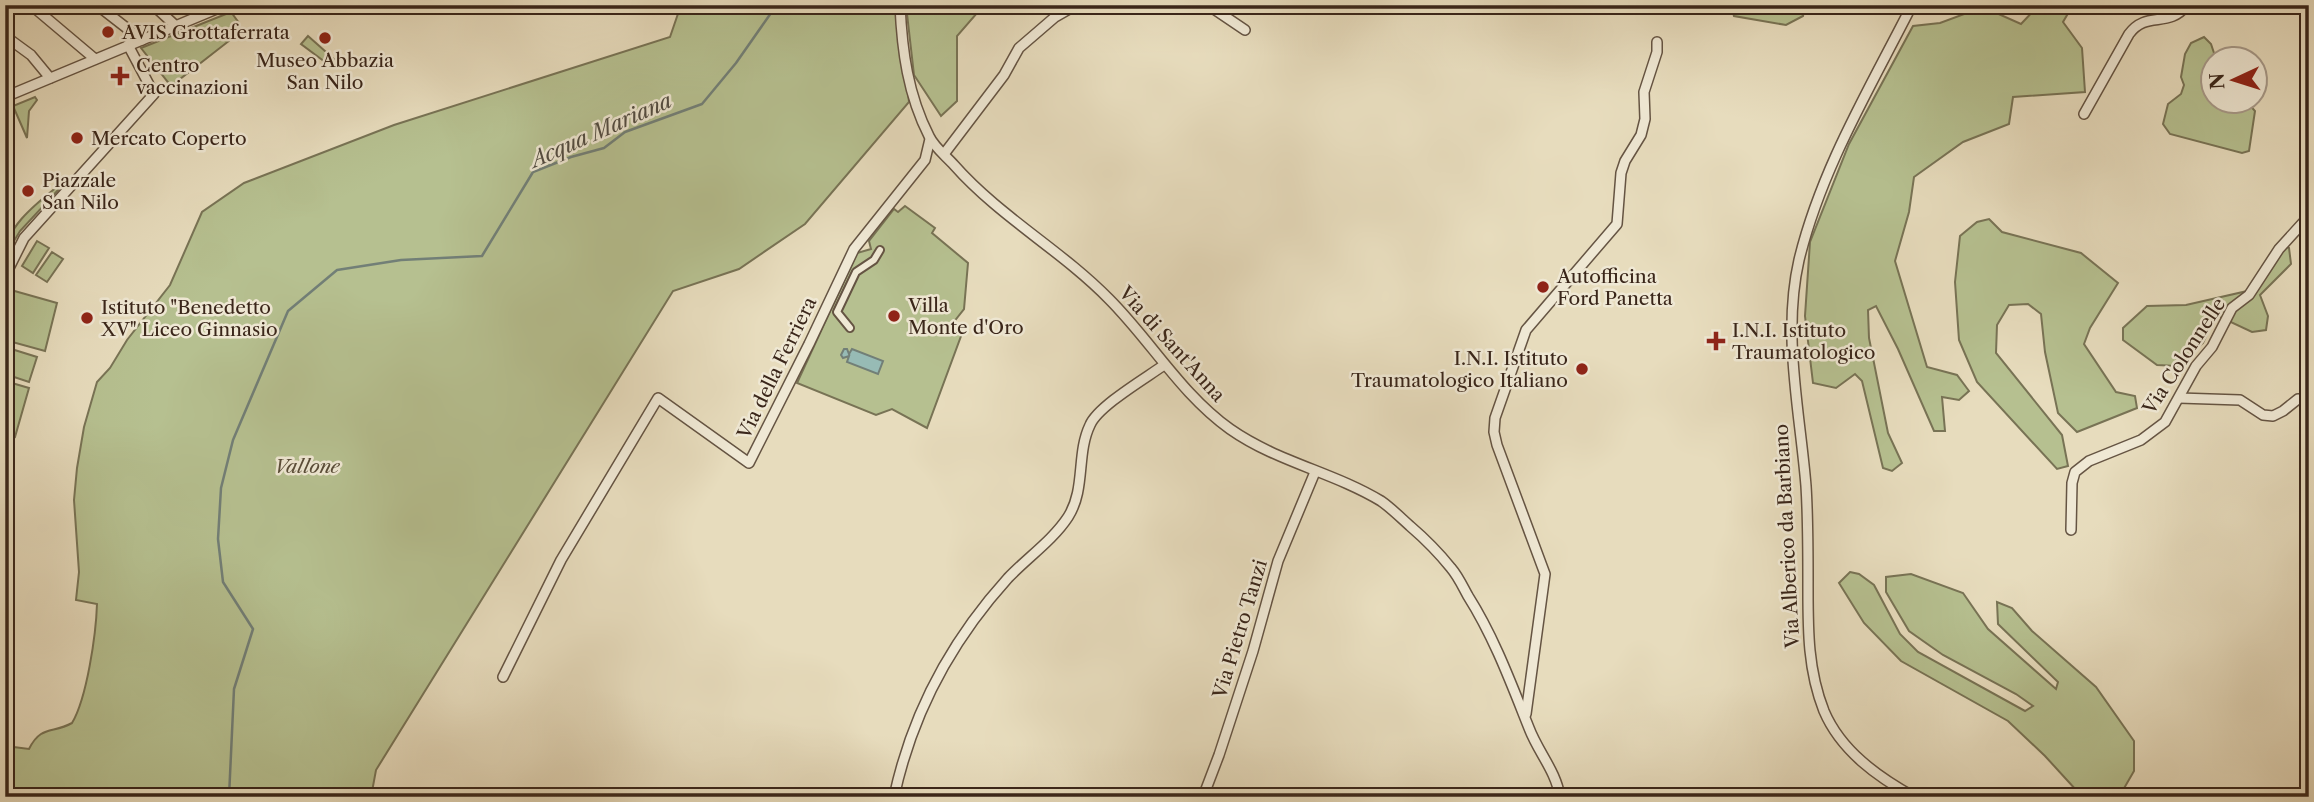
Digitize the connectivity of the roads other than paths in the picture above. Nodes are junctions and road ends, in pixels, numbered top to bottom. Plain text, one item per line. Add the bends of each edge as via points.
1 (31, 5) edge
2 (97, 5) edge
3 (153, 5) edge
4 (226, 5) edge
5 (900, 5) edge
6 (1076, 5) edge
7 (1208, 5) edge
8 (1912, 5) edge
9 (2187, 5) edge
10 (177, 27) junction
11 (1245, 30) dead end
12 (5, 36) edge
13 (142, 40) junction
14 (1657, 42) dead end
15 (128, 45) junction
16 (95, 59) junction
17 (50, 78) junction
18 (5, 97) edge
19 (2084, 114) dead end
20 (930, 139) junction
21 (944, 154) junction
22 (2309, 216) edge
23 (880, 250) dead end
24 (5, 276) edge
25 (850, 328) dead end
26 (1164, 365) junction
27 (2179, 398) junction
28 (2298, 399) dead end
29 (1315, 472) junction
30 (2071, 530) dead end
31 (503, 677) dead end
32 (1525, 716) junction
33 (894, 797) edge
34 (1203, 797) edge
35 (1560, 797) edge
36 (1914, 797) edge

1 - 16 street
2 - 13 street
3 - 10 street
4 - 10 street
5 - 20 street, Via di Sant'Anna via 905,67
6 - 21 street via 1019,48
7 - 11 street
8 - 36 street, Via Alberico da Barbiano via 1817,197 1798,262 1792,331 1806,489 1808,648 1814,681 1825,714 1849,750
9 - 19 street via 2175,17 2146,21 2133,30
10 - 13 street
12 - 17 street via 32,55
13 - 15 street
14 - 32 street via 1646,82 1641,135 1621,173 1617,224 1526,330 1495,418 1497,445 1545,574
15 - 16 street
15 - 24 street via 154,94 24,239
16 - 17 street
17 - 18 street
20 - 21 street, Via di Sant'Anna
20 - 31 street, Via della Ferriera via 925,160 854,249 749,463 658,398 561,560
21 - 26 street, Via di Sant'Anna via 1005,215 1087,277
22 - 27 street, Via Colonnelle via 2279,249 2249,295 2232,308
23 - 25 street via 856,272 837,312
26 - 29 street, Via di Sant'Anna via 1232,430
26 - 33 street via 1092,420 1072,510 987,603 953,649 914,728
27 - 28 street via 2240,400 2273,416
27 - 30 street, Via Colonnelle via 2153,433 2089,461 2075,472
29 - 32 street, Via di Sant'Anna via 1345,481 1384,503 1452,569 1485,623
29 - 34 street, Via Pietro Tanzi via 1278,561
32 - 35 street, Via di Sant'Anna

